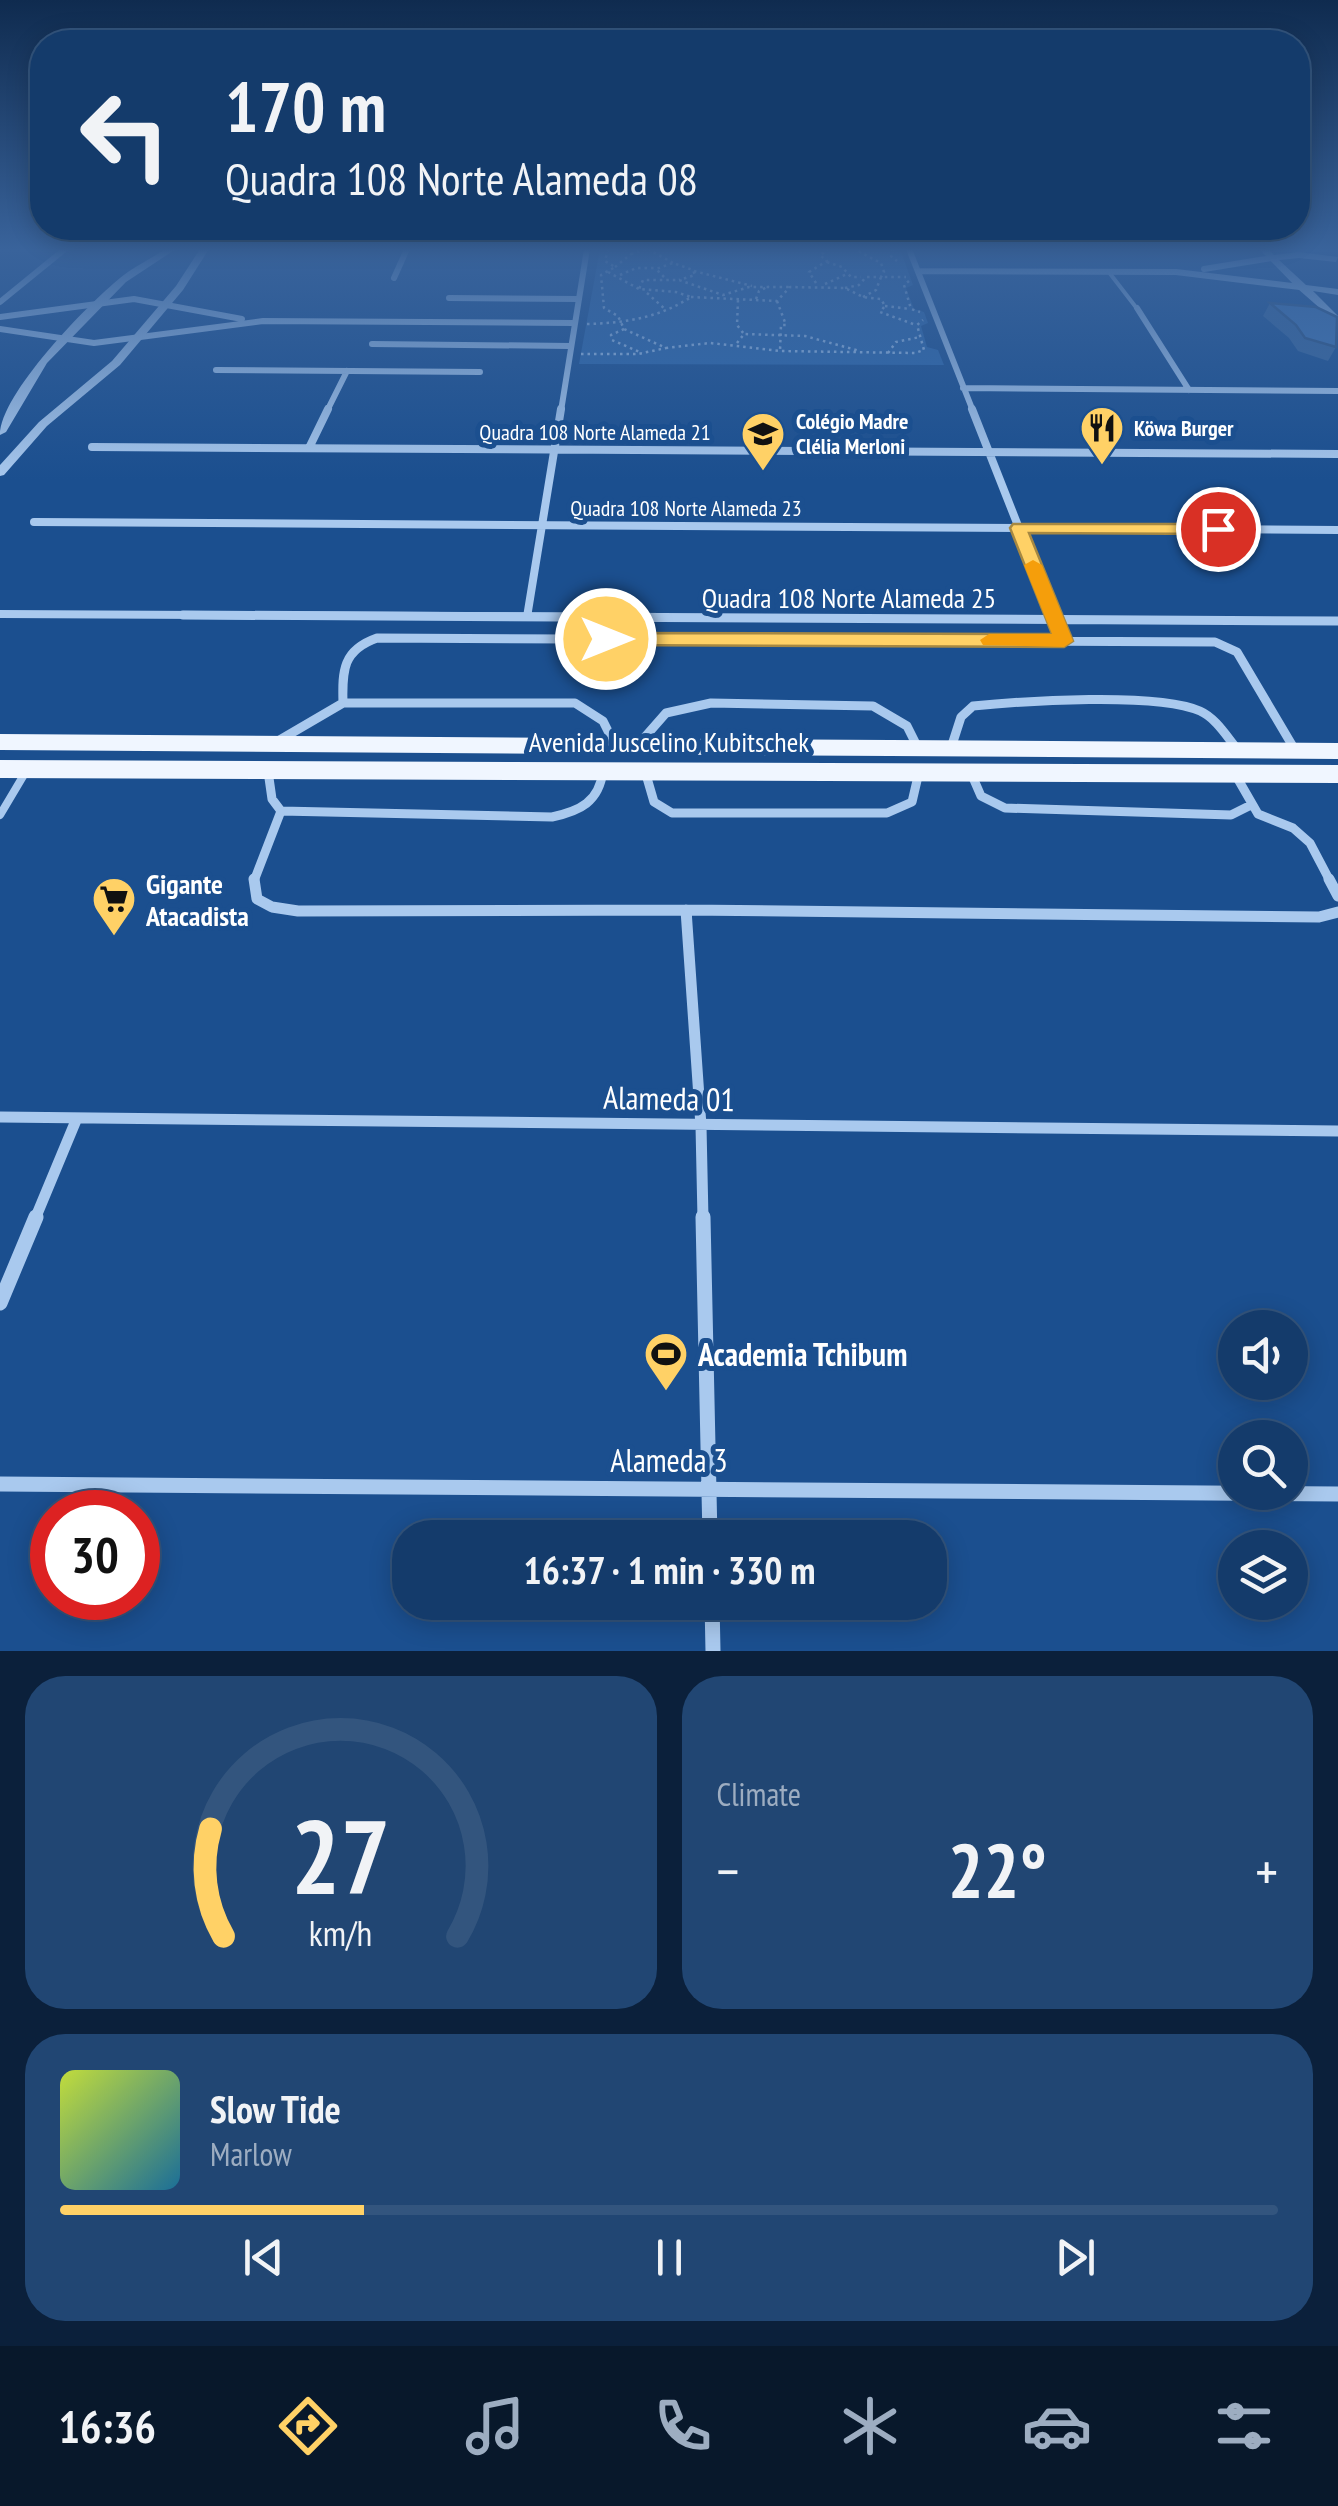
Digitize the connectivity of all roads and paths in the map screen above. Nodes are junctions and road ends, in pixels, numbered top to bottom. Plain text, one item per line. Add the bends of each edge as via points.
1 (77, 326) edge
2 (146, 326) edge
3 (224, 326) edge
4 (573, 326) edge
5 (623, 326) edge
6 (741, 326) edge
7 (781, 326) edge
8 (917, 326) edge
9 (939, 326) edge
10 (1148, 326) edge
11 (0, 329) edge
12 (624, 329) junction
13 (744, 334) junction
14 (783, 334) junction
15 (637, 336) junction
16 (920, 337) junction
17 (66, 338) junction
18 (135, 338) junction
19 (819, 338) junction
20 (372, 344) dead end
21 (731, 344) junction
22 (570, 346) junction
23 (627, 346) junction
24 (666, 348) junction
25 (780, 351) junction
26 (816, 352) junction
27 (864, 353) junction
28 (888, 353) junction
29 (581, 354) dead end
30 (643, 354) junction
31 (216, 370) dead end
32 (346, 371) junction
33 (480, 372) dead end
34 (964, 388) junction
35 (1189, 390) junction
36 (1338, 391) edge
37 (0, 432) edge
38 (92, 447) dead end
39 (309, 448) junction
40 (554, 450) junction
41 (988, 452) junction
42 (1338, 454) edge
43 (0, 472) edge
44 (34, 522) dead end
45 (541, 525) junction
46 (1018, 528) junction
47 (1338, 530) edge
48 (0, 614) edge
49 (384, 616) junction
50 (527, 617) junction
51 (1055, 620) junction
52 (1338, 622) edge
53 (377, 638) junction
54 (1064, 641) junction
55 (342, 703) junction
56 (0, 742) edge
57 (274, 743) junction
58 (626, 747) junction
59 (951, 748) junction
60 (1296, 750) junction
61 (1338, 751) edge
62 (919, 760) junction
63 (1237, 762) junction
64 (0, 768) edge
65 (28, 769) junction
66 (604, 770) junction
67 (268, 771) junction
68 (645, 771) junction
69 (971, 772) junction
70 (1338, 774) edge
71 (1252, 805) junction
72 (281, 811) junction
73 (0, 815) edge
74 (1338, 896) edge
75 (686, 910) junction
76 (1338, 912) edge
77 (0, 1117) edge
78 (78, 1118) junction
79 (701, 1126) junction
80 (1338, 1132) edge
81 (0, 1304) edge
82 (0, 1484) edge
83 (708, 1488) junction
84 (1338, 1494) edge
85 (709, 1520) edge
86 (713, 1620) edge
87 (714, 1651) edge

1 - 17 street
2 - 18 street
3 - 18 street
4 - 22 street
5 - 12 path
6 - 13 path
7 - 14 path
8 - 16 path
9 - 34 street
10 - 35 street
11 - 17 street
12 - 15 path
12 - 23 path via 610,337
13 - 14 path
13 - 21 path
14 - 19 path
14 - 25 path
15 - 23 path
15 - 24 path
16 - 28 path via 896,342
16 - 28 path via 921,352
17 - 18 street
17 - 37 street via 35,371
18 - 43 street
19 - 26 path
19 - 27 path
20 - 22 street
21 - 24 path
21 - 25 path
22 - 40 street
23 - 30 path
24 - 30 path
25 - 26 path
26 - 27 path
27 - 28 path
29 - 30 path
31 - 32 street
32 - 33 street
32 - 39 street
34 - 35 street
34 - 41 street
35 - 36 street
38 - 39 street, Quadra 108 Norte Alameda 21
39 - 40 street, Quadra 108 Norte Alameda 21
40 - 41 street, Quadra 108 Norte Alameda 21
40 - 45 street
41 - 42 street, Quadra 108 Norte Alameda 21
41 - 46 street
44 - 45 street, Quadra 108 Norte Alameda 23
45 - 46 street, Quadra 108 Norte Alameda 23
45 - 50 street
46 - 47 street, Quadra 108 Norte Alameda 23
46 - 51 street
48 - 49 street, Quadra 108 Norte Alameda 25
49 - 50 street, Quadra 108 Norte Alameda 25
49 - 53 street
50 - 51 street, Quadra 108 Norte Alameda 25
51 - 52 street, Quadra 108 Norte Alameda 25
51 - 54 street
53 - 54 street
53 - 55 street via 347,655
54 - 60 street via 1224,644 1243,660
55 - 57 street
55 - 58 street via 575,703
56 - 57 main road, Avenida Juscelino Kubitschek
57 - 58 main road, Avenida Juscelino Kubitschek
58 - 62 main road, Avenida Juscelino Kubitschek
58 - 62 street via 666,713 711,703 873,706 906,726
59 - 62 main road, Avenida Juscelino Kubitschek
59 - 63 main road, Avenida Juscelino Kubitschek
59 - 63 street via 961,716 973,706 1158,704 1196,708 1212,720
60 - 61 main road, Avenida Juscelino Kubitschek
60 - 63 main road, Avenida Juscelino Kubitschek
62 - 68 main road, Avenida Juscelino Kubitschek
62 - 68 street via 912,802 887,812 672,814 654,802
62 - 69 main road, Avenida Juscelino Kubitschek
63 - 69 main road, Avenida Juscelino Kubitschek
63 - 70 main road, Avenida Juscelino Kubitschek
63 - 71 street
64 - 65 main road, Avenida Juscelino Kubitschek
65 - 67 main road, Avenida Juscelino Kubitschek
65 - 73 lane
66 - 67 main road, Avenida Juscelino Kubitschek
66 - 68 main road, Avenida Juscelino Kubitschek
66 - 72 street via 593,802 552,817
67 - 72 street
69 - 71 street via 982,796 1005,808 1232,815
71 - 74 street via 1266,820 1304,836
72 - 75 street via 254,878 256,899 272,907
75 - 76 street via 1319,917
75 - 79 street
77 - 78 street, Alameda 01
78 - 79 street, Alameda 01
78 - 81 street
79 - 80 street, Alameda 01
79 - 83 street
82 - 83 street, Alameda 3
83 - 84 street, Alameda 3
83 - 85 street
86 - 87 street

